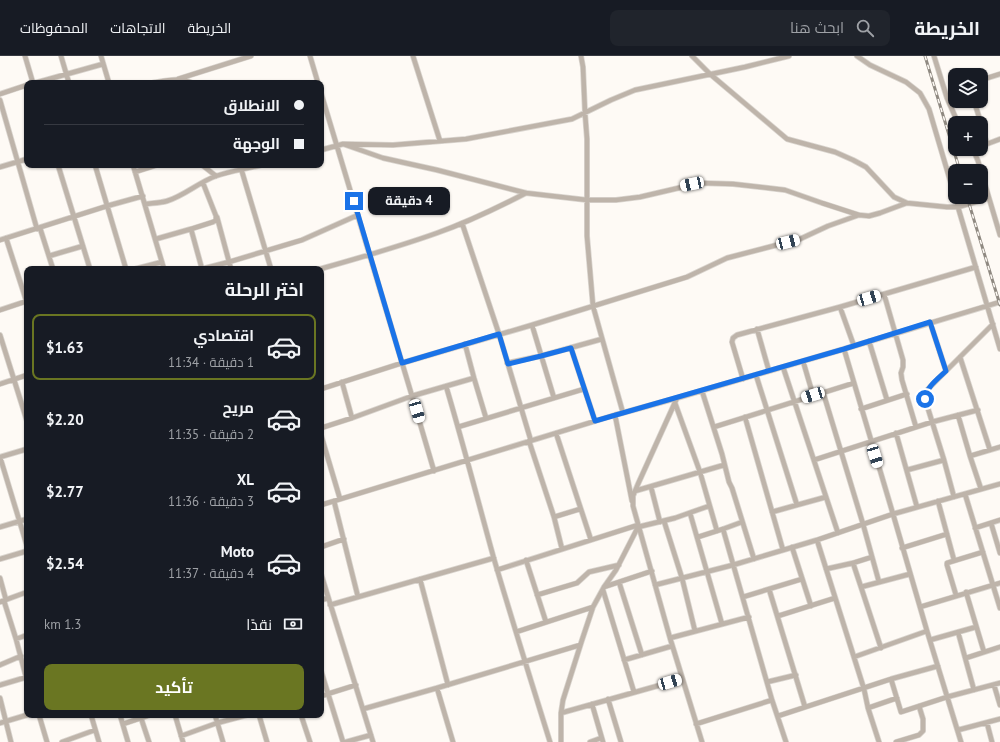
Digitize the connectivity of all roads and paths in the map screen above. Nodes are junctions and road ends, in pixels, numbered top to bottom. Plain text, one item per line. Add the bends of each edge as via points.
1 (25, 56) edge
2 (61, 56) edge
3 (101, 56) edge
4 (251, 56) edge
5 (310, 56) edge
6 (413, 56) edge
7 (581, 56) edge
8 (692, 56) edge
9 (789, 56) edge
10 (857, 56) edge
11 (934, 56) edge
12 (103, 64) junction
13 (66, 74) junction
14 (710, 74) junction
15 (1000, 74) edge
16 (988, 78) edge
17 (178, 79) junction
18 (33, 80) edge
19 (45, 80) edge
20 (68, 80) edge
21 (108, 80) edge
22 (172, 80) edge
23 (183, 80) edge
24 (317, 80) edge
25 (24, 87) edge
26 (0, 94) edge
27 (0, 100) edge
28 (324, 104) edge
29 (585, 113) junction
30 (955, 116) edge
31 (1000, 139) edge
32 (440, 141) junction
33 (343, 144) junction
34 (988, 144) edge
35 (336, 146) junction
36 (324, 148) edge
37 (327, 149) junction
38 (324, 150) edge
39 (977, 156) edge
40 (24, 160) edge
41 (18, 161) junction
42 (0, 167) edge
43 (59, 168) edge
44 (96, 168) edge
45 (134, 168) edge
46 (148, 168) edge
47 (206, 168) edge
48 (240, 168) edge
49 (135, 172) junction
50 (948, 172) edge
51 (216, 176) junction
52 (203, 182) junction
53 (526, 193) junction
54 (143, 196) junction
55 (989, 198) junction
56 (587, 200) junction
57 (907, 203) junction
58 (145, 204) junction
59 (957, 204) edge
60 (107, 206) junction
61 (958, 207) junction
62 (358, 215) junction
63 (859, 215) junction
64 (216, 216) junction
65 (74, 217) junction
66 (462, 223) junction
67 (39, 228) junction
68 (191, 229) junction
69 (1000, 235) edge
70 (6, 238) junction
71 (0, 240) edge
72 (156, 240) junction
73 (83, 246) junction
74 (266, 251) junction
75 (370, 254) junction
76 (49, 256) junction
77 (162, 262) junction
78 (229, 262) junction
79 (52, 266) edge
80 (89, 266) edge
81 (125, 266) edge
82 (147, 266) edge
83 (163, 266) edge
84 (201, 266) edge
85 (214, 266) edge
86 (230, 266) edge
87 (270, 266) edge
88 (976, 267) junction
89 (324, 268) edge
90 (24, 293) edge
91 (884, 294) junction
92 (1000, 302) edge
93 (24, 303) edge
94 (593, 306) junction
95 (987, 306) junction
96 (840, 307) junction
97 (0, 310) edge
98 (930, 322) junction
99 (993, 324) junction
100 (532, 325) junction
101 (757, 329) junction
102 (895, 333) junction
103 (499, 334) junction
104 (0, 335) edge
105 (602, 339) junction
106 (869, 341) junction
107 (465, 344) junction
108 (854, 346) junction
109 (571, 348) junction
110 (844, 349) junction
111 (1000, 349) edge
112 (541, 356) junction
113 (960, 357) junction
114 (802, 361) junction
115 (402, 363) junction
116 (508, 364) junction
117 (783, 367) junction
118 (769, 371) junction
119 (946, 371) junction
120 (756, 375) junction
121 (24, 376) edge
122 (474, 378) junction
123 (14, 379) junction
124 (743, 379) junction
125 (342, 382) junction
126 (854, 382) junction
127 (0, 384) edge
128 (446, 386) junction
129 (324, 388) edge
130 (584, 389) junction
131 (702, 391) junction
132 (823, 392) junction
133 (907, 394) junction
134 (813, 395) junction
135 (412, 396) junction
136 (554, 398) junction
137 (676, 400) junction
138 (887, 400) junction
139 (795, 401) junction
140 (521, 408) junction
141 (861, 409) junction
142 (768, 410) junction
143 (978, 410) junction
144 (24, 411) edge
145 (623, 413) junction
146 (615, 415) junction
147 (958, 415) junction
148 (745, 417) junction
149 (352, 418) junction
150 (486, 418) junction
151 (595, 421) junction
152 (932, 422) junction
153 (458, 426) junction
154 (324, 427) edge
155 (714, 427) junction
156 (916, 427) junction
157 (556, 433) junction
158 (896, 433) junction
159 (530, 441) junction
160 (871, 441) junction
161 (324, 445) edge
162 (1000, 447) edge
163 (24, 450) edge
164 (990, 450) junction
165 (841, 451) junction
166 (970, 456) junction
167 (814, 460) junction
168 (944, 460) junction
169 (467, 461) junction
170 (724, 465) junction
171 (907, 470) junction
172 (434, 471) junction
173 (700, 472) junction
174 (1000, 485) edge
175 (651, 487) junction
176 (981, 489) junction
177 (635, 491) junction
178 (965, 494) junction
179 (826, 497) junction
180 (954, 497) junction
181 (340, 500) junction
182 (334, 501) junction
183 (938, 501) junction
184 (324, 504) edge
185 (798, 505) junction
186 (633, 506) junction
187 (709, 506) junction
188 (918, 507) junction
189 (580, 509) junction
190 (772, 512) junction
191 (690, 513) junction
192 (893, 514) junction
193 (554, 517) junction
194 (24, 520) edge
195 (1000, 520) edge
196 (20, 521) junction
197 (662, 521) junction
198 (742, 522) junction
199 (991, 523) junction
200 (863, 524) junction
201 (638, 526) junction
202 (0, 527) edge
203 (976, 528) junction
204 (723, 529) junction
205 (717, 531) junction
206 (838, 533) junction
207 (947, 534) junction
208 (24, 535) edge
209 (698, 537) junction
210 (344, 539) junction
211 (591, 540) junction
212 (817, 540) junction
213 (324, 547) edge
214 (792, 547) junction
215 (902, 548) junction
216 (999, 548) edge
217 (562, 549) junction
218 (783, 550) junction
219 (983, 552) junction
220 (24, 553) edge
221 (1000, 553) edge
222 (872, 556) junction
223 (494, 558) junction
224 (0, 559) edge
225 (754, 559) junction
226 (526, 560) junction
227 (954, 560) junction
228 (853, 563) junction
229 (619, 565) junction
230 (734, 565) junction
231 (826, 569) junction
232 (497, 570) junction
233 (652, 571) junction
234 (707, 572) junction
235 (910, 574) junction
236 (0, 578) edge
237 (682, 578) junction
238 (420, 579) junction
239 (802, 579) junction
240 (620, 582) junction
241 (879, 582) junction
242 (1000, 583) edge
243 (324, 584) edge
244 (655, 585) junction
245 (993, 585) junction
246 (861, 586) junction
247 (604, 588) junction
248 (770, 589) junction
249 (966, 592) junction
250 (24, 593) edge
251 (537, 595) junction
252 (956, 595) junction
253 (358, 597) junction
254 (743, 597) junction
255 (328, 598) junction
256 (835, 598) junction
257 (324, 599) edge
258 (3, 601) edge
259 (330, 605) junction
260 (811, 606) junction
261 (593, 607) junction
262 (920, 607) junction
263 (1000, 608) edge
264 (778, 616) junction
265 (749, 617) junction
266 (546, 622) junction
267 (722, 624) junction
268 (976, 627) junction
269 (695, 631) junction
270 (516, 632) junction
271 (927, 632) junction
272 (958, 632) junction
273 (24, 637) edge
274 (670, 638) junction
275 (16, 639) junction
276 (930, 640) junction
277 (580, 645) junction
278 (672, 646) junction
279 (1000, 647) edge
280 (881, 648) junction
281 (984, 652) junction
282 (642, 655) junction
283 (21, 656) junction
284 (854, 657) junction
285 (966, 658) junction
286 (624, 660) junction
287 (525, 662) junction
288 (0, 665) edge
289 (24, 666) edge
290 (938, 666) junction
291 (796, 675) junction
292 (24, 678) edge
293 (682, 679) junction
294 (891, 679) junction
295 (324, 680) edge
296 (767, 682) junction
297 (1000, 683) edge
298 (0, 685) edge
299 (356, 685) junction
300 (448, 685) junction
301 (994, 685) junction
302 (436, 688) junction
303 (864, 689) junction
304 (974, 690) junction
305 (634, 692) junction
306 (329, 694) junction
307 (324, 695) edge
308 (0, 698) edge
309 (896, 698) junction
310 (947, 698) junction
311 (608, 699) junction
312 (772, 700) junction
313 (1, 704) edge
314 (592, 704) junction
315 (1000, 705) edge
316 (919, 706) junction
317 (805, 707) junction
318 (868, 708) junction
319 (363, 709) junction
320 (561, 713) junction
321 (24, 716) edge
322 (778, 716) junction
323 (40, 718) edge
324 (92, 718) edge
325 (121, 718) edge
326 (141, 718) joint
327 (176, 718) edge
328 (216, 718) edge
329 (236, 718) edge
330 (260, 718) edge
331 (302, 718) edge
332 (1000, 719) edge
333 (6, 721) junction
334 (0, 722) edge
335 (217, 723) junction
336 (987, 723) junction
337 (123, 724) junction
338 (696, 724) junction
339 (95, 730) junction
340 (958, 730) junction
341 (371, 735) junction
342 (181, 736) junction
343 (602, 740) edge
344 (10, 742) edge
345 (47, 742) edge
346 (64, 742) edge
347 (99, 742) edge
348 (128, 742) edge
349 (149, 742) edge
350 (183, 742) edge
351 (223, 742) edge
352 (267, 742) edge
353 (310, 742) edge
354 (344, 742) edge
355 (373, 742) edge
356 (452, 742) edge
357 (550, 742) edge
358 (561, 742) edge
359 (590, 742) edge
360 (621, 742) edge
361 (702, 742) edge
362 (786, 742) edge
363 (879, 742) edge
364 (896, 742) edge
365 (961, 742) edge
366 (992, 742) edge

1 - 18 street
2 - 13 street
3 - 12 street
4 - 17 street
5 - 24 street
6 - 32 street
7 - 29 street via 584,67
8 - 14 street
9 - 14 street
10 - 50 street via 906,82 920,94 930,109
11 - 30 street
12 - 13 street
12 - 21 street
13 - 19 street
13 - 20 street
14 - 29 street via 635,90
14 - 57 street via 787,139 835,152 853,160 866,167 894,197
15 - 16 street
17 - 22 street
17 - 23 street
25 - 26 street
27 - 41 street
28 - 35 street
29 - 32 street via 572,119 466,139
29 - 56 street via 588,139
31 - 34 street
32 - 33 street via 393,145
33 - 35 street
33 - 53 street via 383,158
35 - 37 street
35 - 62 street
36 - 37 street
37 - 38 street
39 - 55 street
40 - 41 street
41 - 42 street
41 - 67 street
43 - 65 street
44 - 60 street
45 - 49 street
46 - 49 street
47 - 51 street
48 - 51 street
48 - 74 street
49 - 54 street
51 - 52 street
52 - 58 street via 168,201
52 - 64 street
53 - 56 street
53 - 66 street
54 - 58 street
54 - 60 street
55 - 61 street
55 - 69 street
56 - 63 street via 640,197 700,183 733,184 785,190
56 - 94 street
57 - 61 street
57 - 63 street via 869,216
58 - 72 street
59 - 61 street
60 - 65 street
60 - 81 street
61 - 88 street
62 - 74 street via 302,240
62 - 75 street
63 - 94 street via 800,239 728,258 687,277
64 - 68 street via 213,222
64 - 78 street
65 - 67 street
65 - 73 street
66 - 75 street
66 - 103 street
67 - 70 street
67 - 76 street
68 - 72 street
68 - 84 street
70 - 71 street
70 - 90 street
72 - 77 street
73 - 76 street
73 - 80 street
74 - 78 street
74 - 87 street
75 - 89 street
75 - 115 street
76 - 79 street
77 - 82 street
77 - 83 street
78 - 85 street
78 - 86 street
88 - 91 street
88 - 95 street
91 - 96 street
91 - 102 street
92 - 95 street
93 - 97 street
94 - 100 street
94 - 105 street
95 - 98 street
95 - 99 street
96 - 101 street
96 - 108 street
98 - 102 street
98 - 119 street
99 - 111 street
99 - 113 street
100 - 103 street
100 - 112 street
101 - 118 street
101 - 124 street via 733,338
102 - 106 street
102 - 133 street via 903,360 900,373
103 - 107 street
103 - 116 street
104 - 123 street
105 - 109 street
105 - 145 street
106 - 108 street
106 - 138 street
107 - 115 street
107 - 122 street
108 - 110 street
109 - 112 street
109 - 130 street
110 - 114 street
110 - 126 street
112 - 116 street
112 - 136 street
113 - 119 street
113 - 143 street
114 - 117 street
114 - 134 street
115 - 125 street
115 - 135 street
116 - 140 street
117 - 118 street
117 - 139 street
118 - 120 street
119 - 152 street via 927,390 925,396
120 - 124 street
120 - 142 street
121 - 123 street
122 - 128 street
122 - 150 street
123 - 127 street
123 - 144 street
124 - 131 street
125 - 129 street
125 - 149 street
126 - 132 street
126 - 141 street
128 - 135 street
128 - 153 street
130 - 136 street
130 - 151 street
131 - 137 street
131 - 155 street
132 - 134 street
132 - 165 street
133 - 138 street
133 - 156 street
134 - 139 street
135 - 149 street
135 - 172 street
136 - 140 street
137 - 145 street
137 - 173 street
137 - 177 street
138 - 141 street
139 - 142 street
139 - 167 street
140 - 150 street
140 - 159 street
141 - 160 street
142 - 148 street
142 - 185 street
143 - 147 street
143 - 164 street
145 - 146 street
146 - 151 street
146 - 186 street
147 - 152 street
147 - 166 street
148 - 155 street
148 - 190 street
149 - 154 street
150 - 153 street
151 - 157 street
152 - 156 street
152 - 168 street
153 - 169 street
155 - 170 street
156 - 158 street
157 - 159 street
157 - 189 street
158 - 160 street
158 - 171 street
159 - 169 street
159 - 193 street
160 - 165 street
160 - 192 street
161 - 181 street
162 - 164 street
163 - 196 street via 0,456
164 - 166 street
165 - 167 street
165 - 200 street
166 - 176 street
167 - 179 street
168 - 171 street
168 - 180 street
169 - 172 street
169 - 223 street
170 - 173 street
170 - 198 street
171 - 188 street
172 - 181 street
173 - 175 street
173 - 187 street
174 - 176 street
175 - 177 street
175 - 197 street
176 - 178 street
177 - 186 street
178 - 180 street
178 - 203 street
179 - 185 street
179 - 206 street
180 - 183 street
181 - 182 street
182 - 184 street
182 - 210 street
183 - 188 street
183 - 207 street
185 - 190 street
186 - 201 street
187 - 191 street
187 - 205 street
188 - 192 street
189 - 193 street
189 - 211 street
190 - 218 street
191 - 197 street
191 - 209 street
192 - 200 street
192 - 215 street
193 - 217 street
194 - 196 street
195 - 199 street
196 - 202 street
196 - 208 street
197 - 201 street
197 - 237 street
198 - 204 street
198 - 225 street
199 - 203 street
199 - 216 street
200 - 206 street
200 - 222 street
201 - 211 street
201 - 229 street
201 - 233 street
203 - 219 street
204 - 205 street
204 - 230 street
205 - 209 street
206 - 212 street
207 - 215 street
207 - 227 street
209 - 234 street
210 - 213 street
210 - 253 street
211 - 217 street
212 - 214 street
212 - 231 street
214 - 218 street
214 - 239 street
215 - 235 street
216 - 221 street
217 - 226 street
218 - 225 street
219 - 227 street
219 - 245 street
220 - 224 street
222 - 228 street
222 - 241 street
223 - 232 street
223 - 238 street
225 - 230 street
226 - 232 street
226 - 251 street
227 - 252 street via 947,565
228 - 231 street
228 - 246 street
229 - 247 street
229 - 251 street via 589,572 577,583
230 - 234 street
230 - 254 street
231 - 256 street
232 - 270 street
233 - 240 street
233 - 244 street
234 - 237 street
234 - 267 street
235 - 241 street
235 - 262 street
236 - 258 street
237 - 244 street
237 - 269 street
238 - 253 street
238 - 300 street
239 - 248 street
239 - 260 street
240 - 247 street
240 - 282 street
241 - 246 street
242 - 245 street
243 - 255 street
244 - 274 street
245 - 249 street
245 - 263 street
246 - 280 street
247 - 261 street
247 - 286 street
248 - 254 street
248 - 264 street
249 - 252 street
249 - 268 street
250 - 258 street
251 - 266 street
252 - 262 street
253 - 259 street
254 - 265 street
255 - 257 street
255 - 259 street
256 - 260 street
256 - 284 street
258 - 275 street
259 - 299 street
260 - 264 street
261 - 266 street
261 - 277 street
262 - 271 street
264 - 291 street
265 - 267 street
265 - 296 street
266 - 270 street
267 - 269 street
268 - 272 street
268 - 281 street
269 - 274 street
270 - 287 street
271 - 276 street
271 - 280 street
272 - 276 street
272 - 285 street
273 - 275 street
274 - 278 street
275 - 283 street
276 - 290 street
277 - 287 street
277 - 320 street
278 - 282 street
278 - 293 street
279 - 281 street
280 - 284 street
281 - 285 street
282 - 286 street
283 - 288 street
283 - 289 street
284 - 303 street
285 - 304 street
286 - 305 street
287 - 300 street
287 - 357 street
290 - 294 street
290 - 310 street
291 - 296 street
291 - 317 street
292 - 298 street
293 - 305 street
293 - 338 street
294 - 303 street
294 - 309 street
295 - 306 street
296 - 312 street
297 - 301 street
299 - 306 street
299 - 319 street
300 - 302 street
301 - 304 street
301 - 315 street
302 - 319 street
302 - 356 street
303 - 317 street
303 - 318 street
304 - 310 street
305 - 311 street
306 - 307 street
306 - 354 street
308 - 313 street
309 - 316 street via 901,712
309 - 318 street
310 - 316 street
310 - 340 street
311 - 314 street
311 - 360 street
312 - 322 street
312 - 338 street
313 - 333 street
314 - 320 street
314 - 343 street
316 - 364 street via 923,731 919,735
317 - 322 street
318 - 363 street
319 - 341 street
320 - 358 street
321 - 333 street
322 - 362 street
323 - 345 street
324 - 339 street
325 - 337 street
326 - 337 street
326 - 349 street
327 - 342 street
328 - 335 street
329 - 335 street
330 - 352 street
331 - 353 street
332 - 336 street
333 - 334 street
333 - 344 street
335 - 342 street
335 - 351 street
336 - 340 street
336 - 366 street
337 - 348 street
338 - 361 street
339 - 346 street
339 - 347 street
340 - 365 street
341 - 354 street
341 - 355 street
342 - 350 street
343 - 359 street

